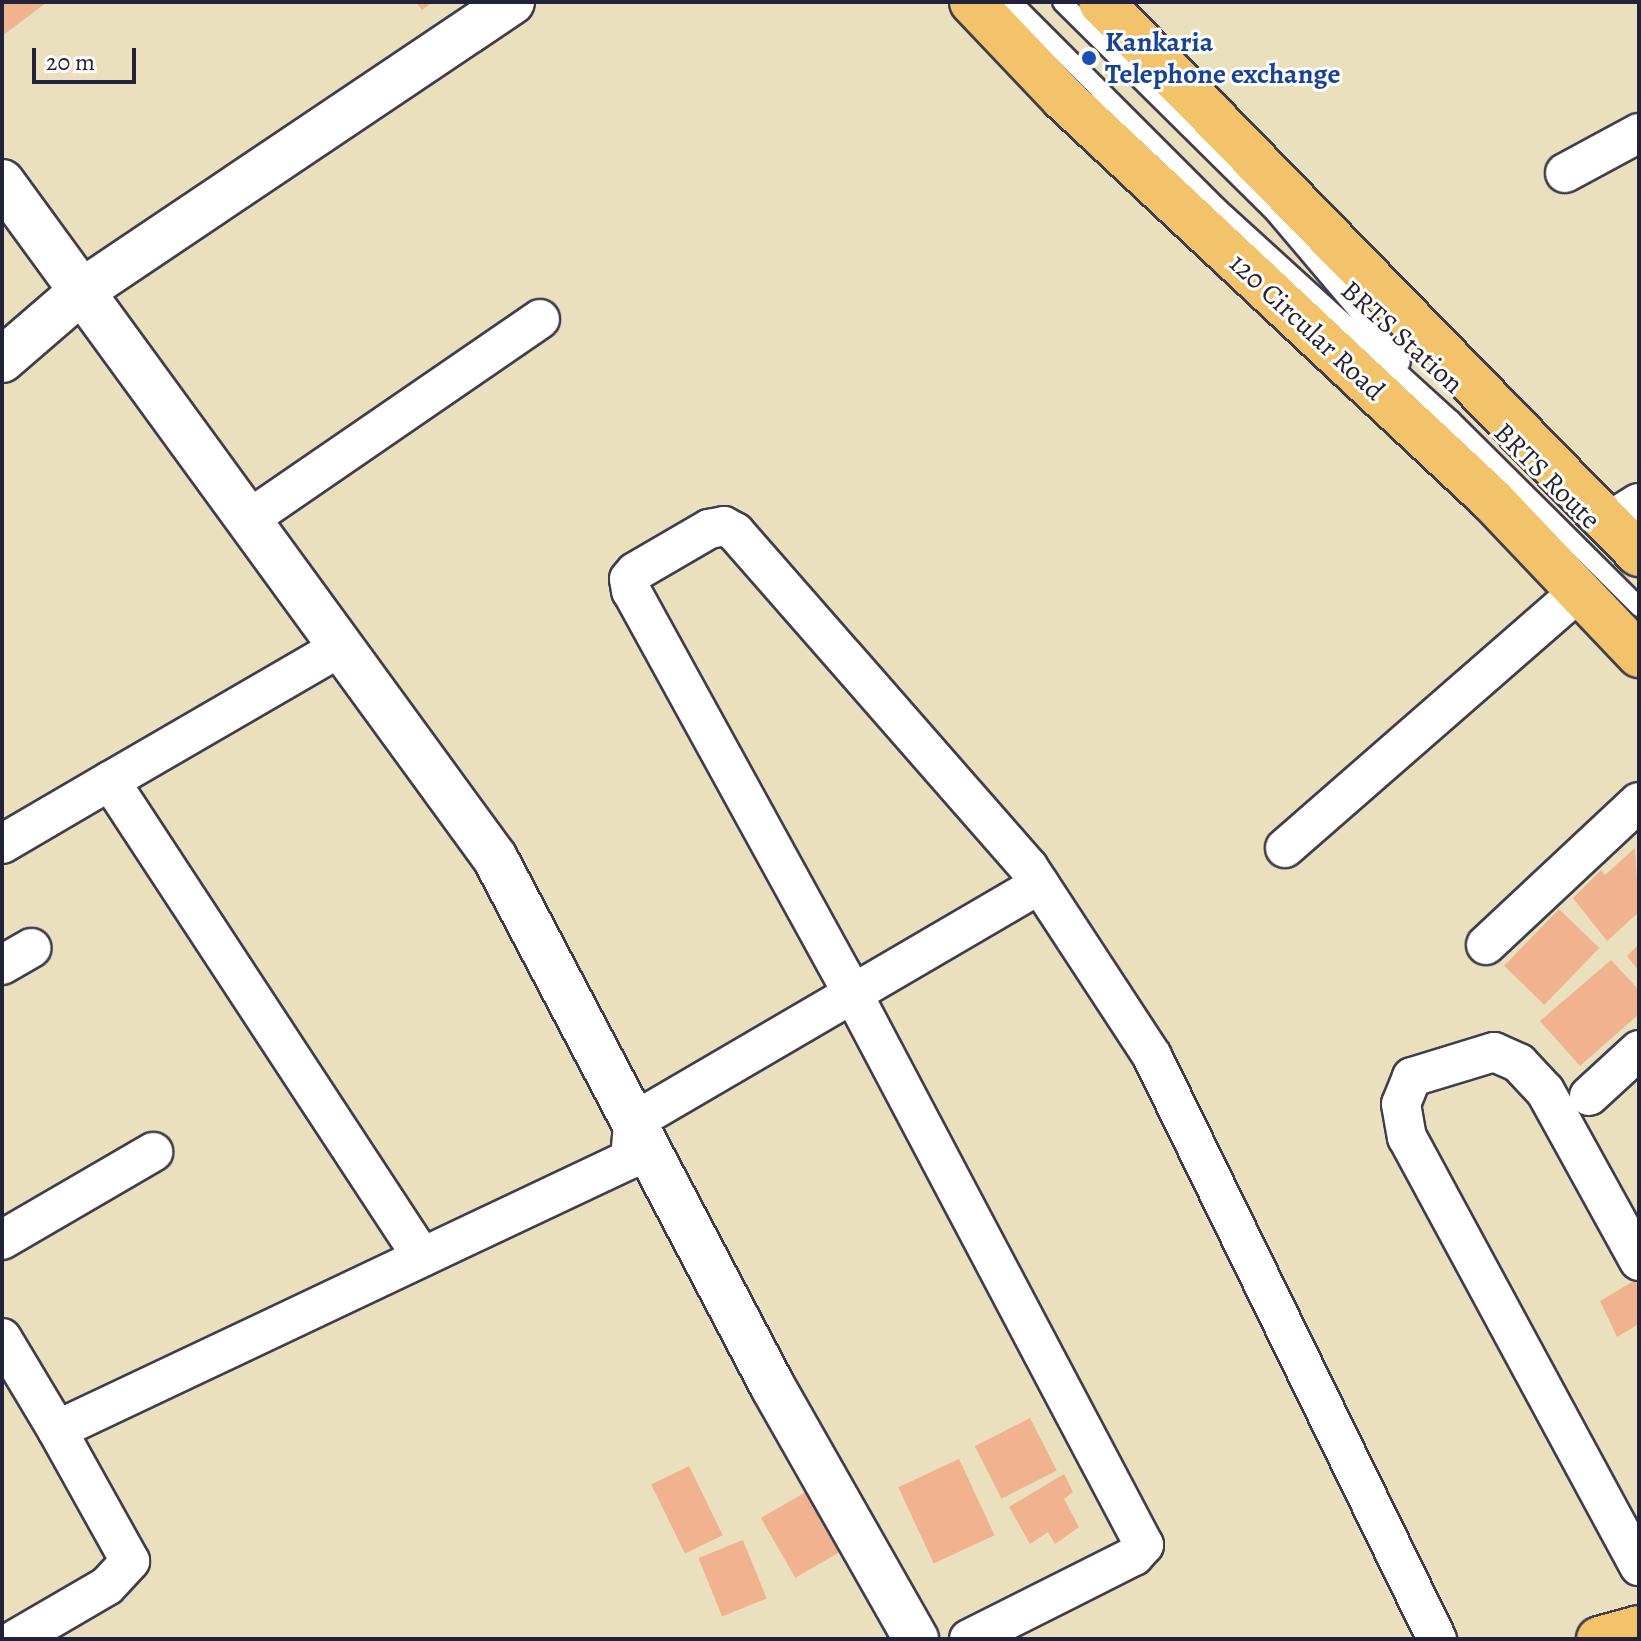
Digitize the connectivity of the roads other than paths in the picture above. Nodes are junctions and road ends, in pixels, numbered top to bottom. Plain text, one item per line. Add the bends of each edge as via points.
1 (512, 2) edge
2 (972, 2) edge
3 (1012, 2) edge
4 (1062, 2) edge
5 (1101, 2) edge
6 (1639, 133) edge
7 (1565, 173) dead end
8 (2, 182) edge
9 (82, 291) junction
10 (540, 319) dead end
11 (2, 360) edge
12 (1450, 419) junction
13 (1624, 512) edge
14 (249, 519) junction
15 (1639, 554) edge
16 (1578, 592) junction
17 (1639, 607) edge
18 (341, 647) junction
19 (1639, 655) edge
20 (110, 781) junction
21 (1639, 802) edge
22 (2, 844) edge
23 (1285, 848) dead end
24 (1040, 884) junction
25 (1486, 945) dead end
26 (853, 994) junction
27 (1639, 1050) edge
28 (1589, 1096) dead end
29 (633, 1122) junction
30 (153, 1152) dead end
31 (2, 1240) edge
32 (422, 1257) junction
33 (1639, 1261) edge
34 (2, 1338) edge
35 (57, 1430) junction
36 (1639, 1566) edge
37 (1639, 1628) edge
38 (16, 1639) edge
39 (916, 1639) edge
40 (969, 1639) edge
41 (1437, 1639) edge
42 (1599, 1639) edge

1 - 9 street
2 - 16 main road, 120 Circular Road via 1063,98 1492,500
3 - 12 lane, BRTS Station via 1218,208
4 - 12 lane, BRTS Station via 1275,213
5 - 13 main road
6 - 7 street
8 - 9 street
9 - 11 street
9 - 14 street
10 - 14 street
12 - 17 lane, BRTS Route
13 - 15 main road
14 - 18 street
16 - 19 main road, 120 Circular Road
16 - 23 street
18 - 20 street
18 - 29 street via 495,858
20 - 22 street
20 - 32 street
21 - 25 street
24 - 26 street
24 - 26 street via 735,532 724,526 696,536 635,572 629,579 631,591
24 - 41 street via 1152,1056
26 - 29 street
26 - 40 street via 1144,1545 1134,1556
27 - 28 street
29 - 32 street via 630,1159
29 - 39 street via 773,1387
30 - 31 street
32 - 35 street
33 - 36 street via 1545,1091 1519,1063 1494,1052 1412,1077 1401,1104 1407,1137
34 - 35 street
35 - 38 street via 130,1561 107,1586
37 - 42 main road

